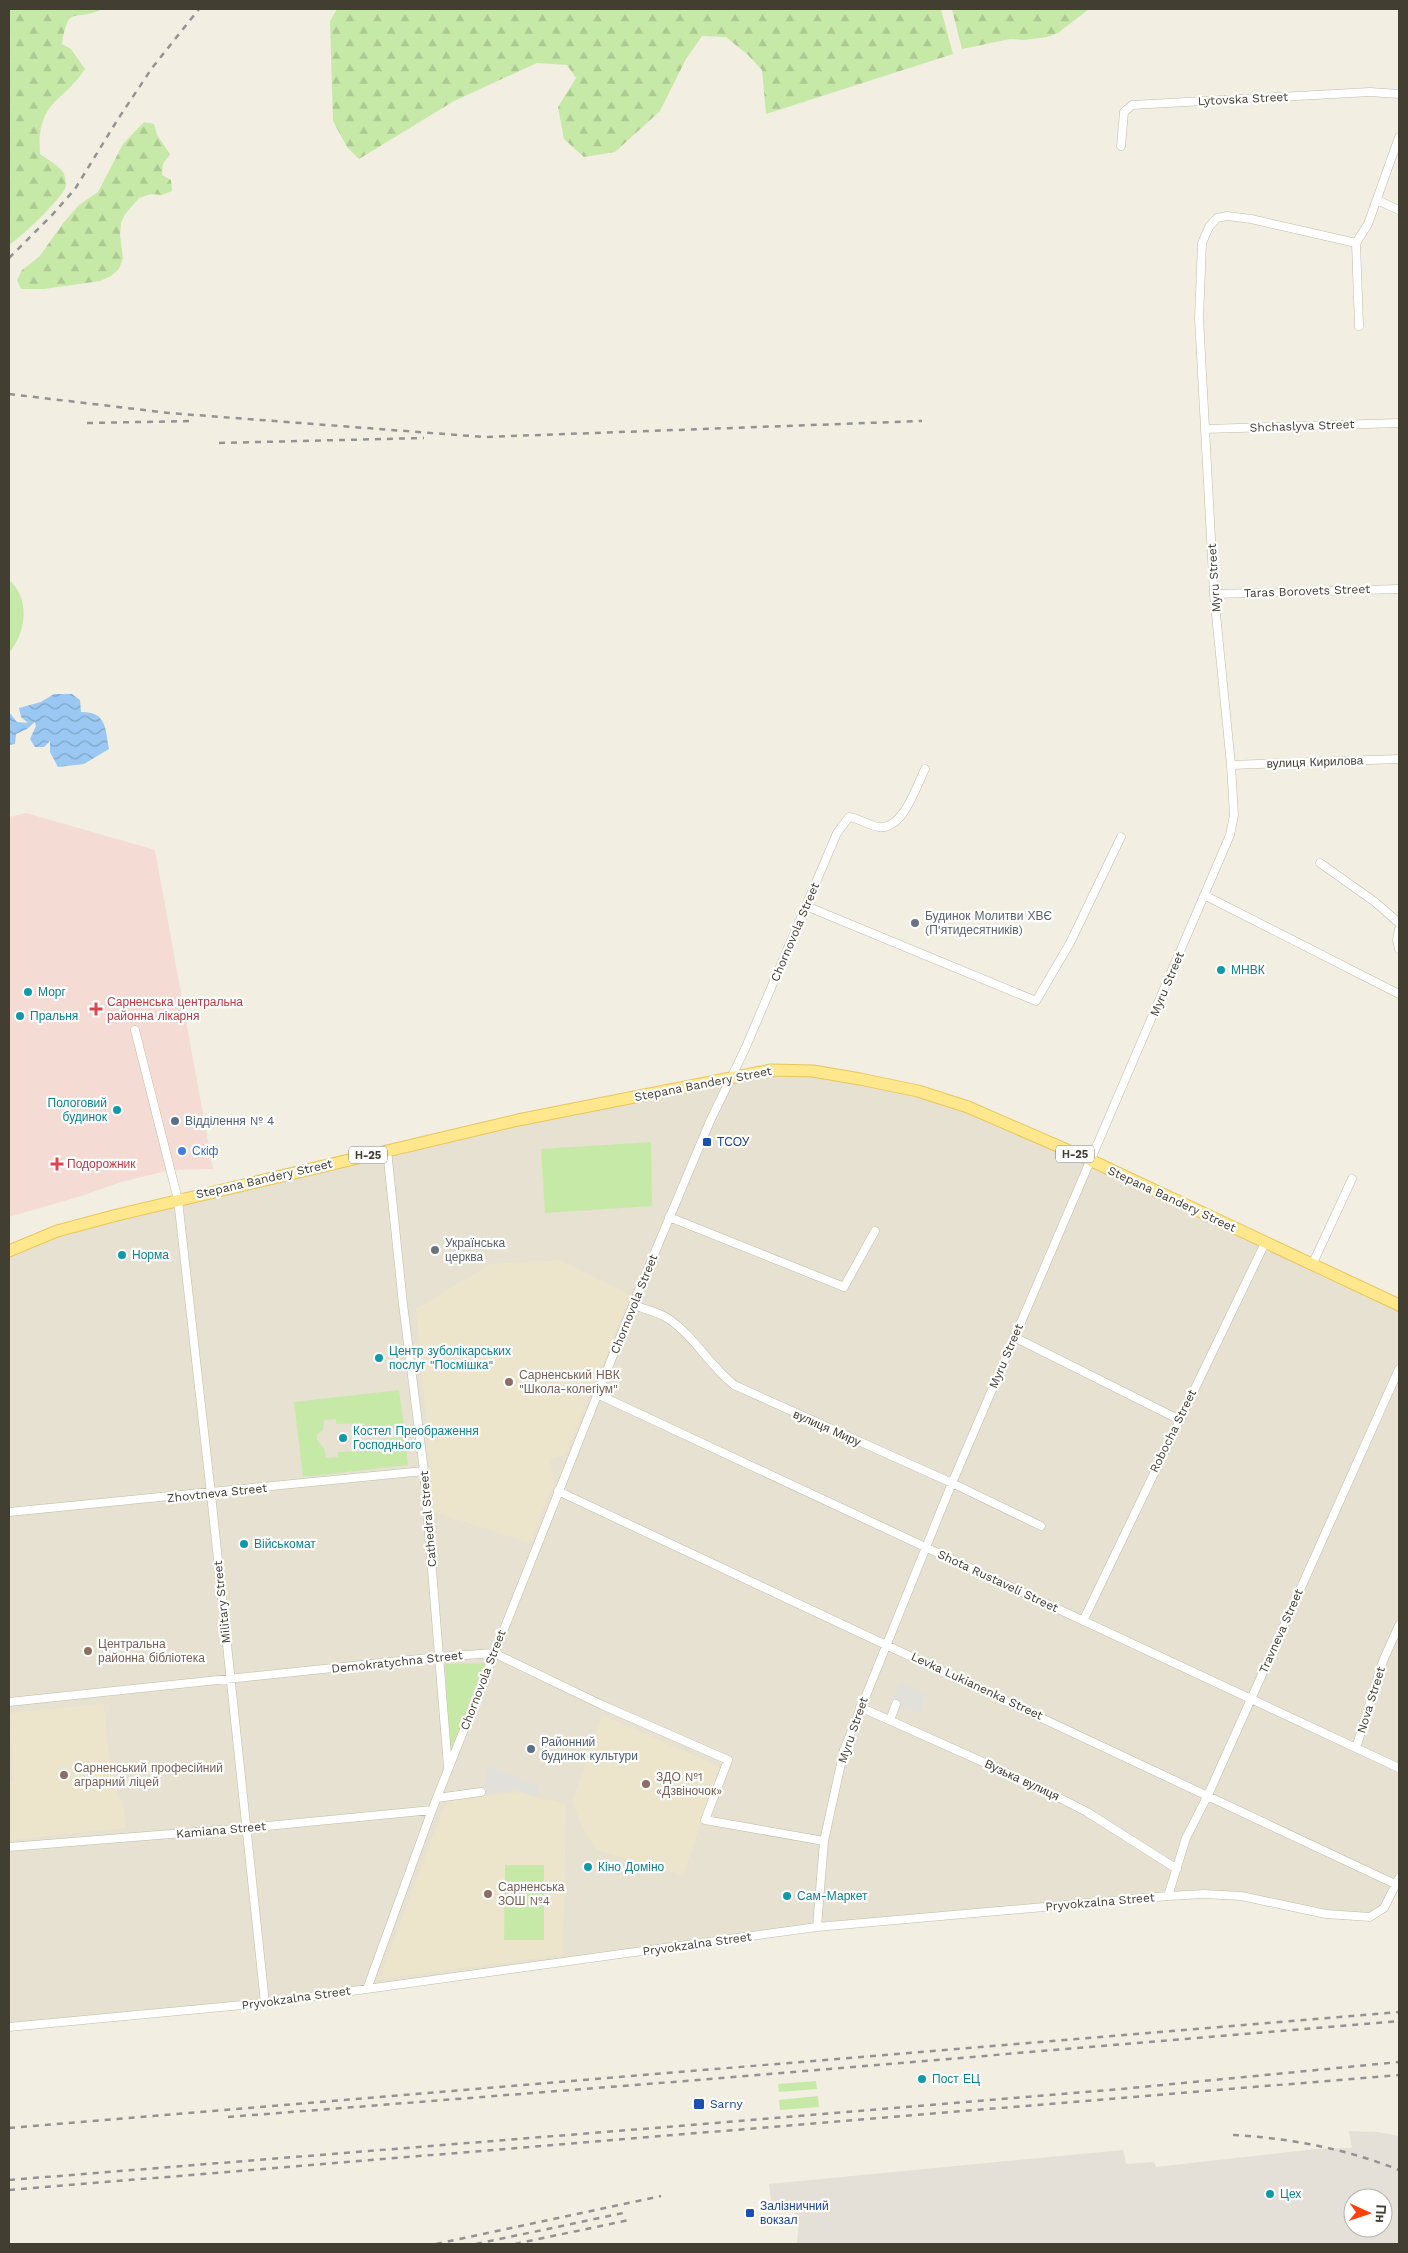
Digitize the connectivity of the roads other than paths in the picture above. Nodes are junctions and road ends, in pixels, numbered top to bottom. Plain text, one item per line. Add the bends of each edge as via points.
1 (1399, 94) edge
2 (1399, 137) edge
3 (1121, 146) dead end
4 (1377, 200) junction
5 (1399, 210) edge
6 (1356, 242) junction
7 (1359, 326) dead end
8 (1399, 423) edge
9 (1205, 429) junction
10 (1399, 589) edge
11 (1214, 594) junction
12 (1399, 759) edge
13 (1231, 765) junction
14 (925, 769) dead end
15 (1121, 837) dead end
16 (1320, 863) dead end
17 (1204, 895) junction
18 (806, 906) junction
19 (1399, 923) edge
20 (1399, 929) edge
21 (1399, 949) edge
22 (1398, 993) edge
23 (135, 1030) dead end
24 (732, 1077) junction
25 (387, 1150) junction
26 (1090, 1160) junction
27 (1352, 1179) dead end
28 (178, 1200) junction
29 (669, 1217) junction
30 (875, 1231) dead end
31 (1264, 1243) junction
32 (9, 1251) edge
33 (1312, 1265) junction
34 (633, 1305) junction
35 (1399, 1305) edge
36 (1014, 1336) junction
37 (1399, 1369) edge
38 (597, 1394) junction
39 (1178, 1419) junction
40 (424, 1471) junction
41 (952, 1482) junction
42 (558, 1490) junction
43 (211, 1494) junction
44 (9, 1512) edge
45 (1041, 1526) dead end
46 (926, 1547) junction
47 (1083, 1621) junction
48 (1399, 1624) edge
49 (886, 1643) junction
50 (494, 1653) junction
51 (438, 1657) junction
52 (230, 1679) junction
53 (1250, 1699) junction
54 (9, 1702) edge
55 (896, 1704) dead end
56 (860, 1707) junction
57 (890, 1720) junction
58 (1356, 1748) junction
59 (448, 1768) junction
60 (1399, 1768) edge
61 (481, 1792) dead end
62 (1208, 1796) junction
63 (437, 1798) junction
64 (432, 1810) junction
65 (246, 1828) junction
66 (824, 1841) junction
67 (9, 1847) edge
68 (1176, 1868) junction
69 (1397, 1881) edge
70 (1168, 1896) junction
71 (817, 1927) junction
72 (367, 1989) junction
73 (265, 2004) junction
74 (9, 2027) edge

1 - 3 street, Lytovska Street via 1370,92 1132,106 1124,112
2 - 4 street
4 - 5 street
4 - 6 street via 1368,224
6 - 7 street
6 - 9 street, Myru Street via 1227,216 1218,218 1209,227 1202,242 1199,318
8 - 9 street, Shchaslyva Street
9 - 11 street, Myru Street
10 - 11 street, Taras Borovets Street
11 - 13 street, Myru Street
12 - 13 street, вулиця Кирилова
13 - 17 street, Myru Street via 1234,815 1230,834
14 - 18 street, Chornovola Street via 900,819 890,827 877,827 849,817 842,824
15 - 18 street via 1070,943 1036,1001
16 - 19 street
17 - 22 street
17 - 26 street, Myru Street
18 - 24 street, Chornovola Street
20 - 21 street
23 - 28 street, Military Street
24 - 25 main road, Stepana Bandery Street / Н-25
24 - 26 main road, Stepana Bandery Street / Н-25 via 771,1070 813,1071 918,1091 968,1107
24 - 29 street, Chornovola Street
25 - 28 main road, Stepana Bandery Street / Н-25
25 - 40 street, Cathedral Street
26 - 31 main road, Stepana Bandery Street / Н-25
26 - 36 street, Myru Street
27 - 33 street
28 - 32 main road, Stepana Bandery Street / Н-25 via 58,1231
28 - 43 street, Military Street
29 - 30 street via 844,1287
29 - 34 street, Chornovola Street
31 - 33 main road, Stepana Bandery Street / Н-25
31 - 39 street, Robocha Street
33 - 35 main road, Stepana Bandery Street / Н-25
34 - 38 street, Chornovola Street
34 - 41 street, вулиця Миру via 667,1318 688,1334 716,1371 734,1385
36 - 39 street
36 - 41 street, Myru Street
37 - 53 street, Travneva Street
38 - 42 street, Chornovola Street
38 - 46 street, Shota Rustaveli Street
39 - 47 street, Robocha Street
40 - 43 street, Zhovtneva Street
40 - 51 street, Cathedral Street
41 - 45 street, вулиця Миру
41 - 46 street, Myru Street
42 - 49 street, Levka Lukianenka Street
42 - 50 street, Chornovola Street
43 - 44 street, Zhovtneva Street
43 - 52 street, Military Street
46 - 47 street, Shota Rustaveli Street
46 - 49 street, Myru Street
47 - 53 street, Shota Rustaveli Street
48 - 58 street, Nova Street via 1383,1661
49 - 56 street, Myru Street
49 - 62 street, Levka Lukianenka Street
50 - 51 street, Demokratychna Street
50 - 59 street, Chornovola Street
50 - 66 street, Demokratychna Street via 602,1705 730,1754 704,1820
51 - 52 street, Demokratychna Street
51 - 59 street, Cathedral Street
52 - 54 street, Demokratychna Street
52 - 65 street, Military Street
53 - 58 street, Shota Rustaveli Street
53 - 62 street, Travneva Street
55 - 57 street
56 - 57 street, Вузька вулиця
56 - 66 street, Myru Street via 844,1750
57 - 68 street, Вузька вулиця via 1087,1812
58 - 60 street, Shota Rustaveli Street
59 - 63 street, Chornovola Street
61 - 63 street
62 - 68 street, Travneva Street via 1186,1838
62 - 69 street, Levka Lukianenka Street
63 - 64 street, Chornovola Street
64 - 65 street, Kamiana Street
64 - 72 street, Chornovola Street
65 - 67 street, Kamiana Street
65 - 73 street, Military Street
66 - 71 street, Myru Street
68 - 70 street, Travneva Street
69 - 70 street, Pryvokzalna Street via 1384,1908 1370,1917 1326,1914 1241,1896
70 - 71 street, Pryvokzalna Street
71 - 72 street, Pryvokzalna Street
72 - 73 street, Pryvokzalna Street
73 - 74 street, Pryvokzalna Street

